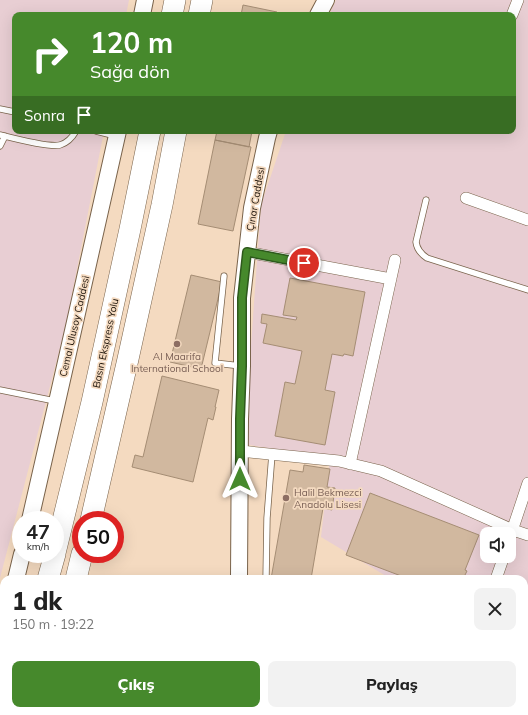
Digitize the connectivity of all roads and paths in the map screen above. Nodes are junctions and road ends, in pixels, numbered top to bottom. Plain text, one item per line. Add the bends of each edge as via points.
1 (145, 0) edge
2 (175, 0) edge
3 (202, 0) edge
4 (326, 0) edge
5 (518, 0) edge
6 (143, 12) edge
7 (173, 12) edge
8 (200, 12) edge
9 (320, 12) edge
10 (513, 12) edge
11 (0, 109) edge
12 (12, 111) edge
13 (74, 134) edge
14 (117, 134) edge
15 (149, 134) edge
16 (175, 134) edge
17 (268, 134) edge
18 (2, 136) edge
19 (0, 146) edge
20 (466, 198) dead end
21 (426, 200) dead end
22 (528, 220) edge
23 (247, 252) junction
24 (395, 260) dead end
25 (224, 276) dead end
26 (391, 279) junction
27 (528, 290) edge
28 (242, 366) junction
29 (0, 390) edge
30 (57, 402) junction
31 (240, 451) junction
32 (272, 454) junction
33 (350, 464) junction
34 (528, 483) edge
35 (32, 511) edge
36 (93, 511) edge
37 (64, 516) edge
38 (495, 527) edge
39 (514, 527) edge
40 (516, 535) edge
41 (528, 535) edge
42 (20, 563) edge
43 (52, 563) edge
44 (80, 563) edge
45 (502, 563) edge
46 (17, 575) edge
47 (49, 575) edge
48 (77, 575) edge
49 (239, 575) edge
50 (266, 575) edge
51 (497, 575) edge

1 - 6 main road
2 - 7 highway
3 - 8 highway
4 - 9 main road
5 - 10 street
11 - 12 lane
13 - 18 lane via 66,143 55,146
14 - 30 main road, Cemal Ulusoy Caddesi
15 - 37 highway, Basın Ekspress Yolu
16 - 36 highway via 162,205
17 - 23 main road, Çınar Caddesi via 252,208
18 - 19 lane
20 - 22 street
21 - 27 lane via 416,242 423,256
23 - 26 street
23 - 28 main road, Çınar Caddesi via 242,298
24 - 26 street
25 - 28 lane via 215,363
26 - 33 street
28 - 31 main road, Çınar Caddesi
29 - 30 lane
30 - 35 main road, Cemal Ulusoy Caddesi
31 - 32 street
31 - 49 main road, Çınar Caddesi
32 - 33 street
32 - 50 lane
33 - 38 street via 381,471
34 - 39 street
40 - 41 street
42 - 46 main road
43 - 47 highway, Basın Ekspress Yolu
44 - 48 highway
45 - 51 street

